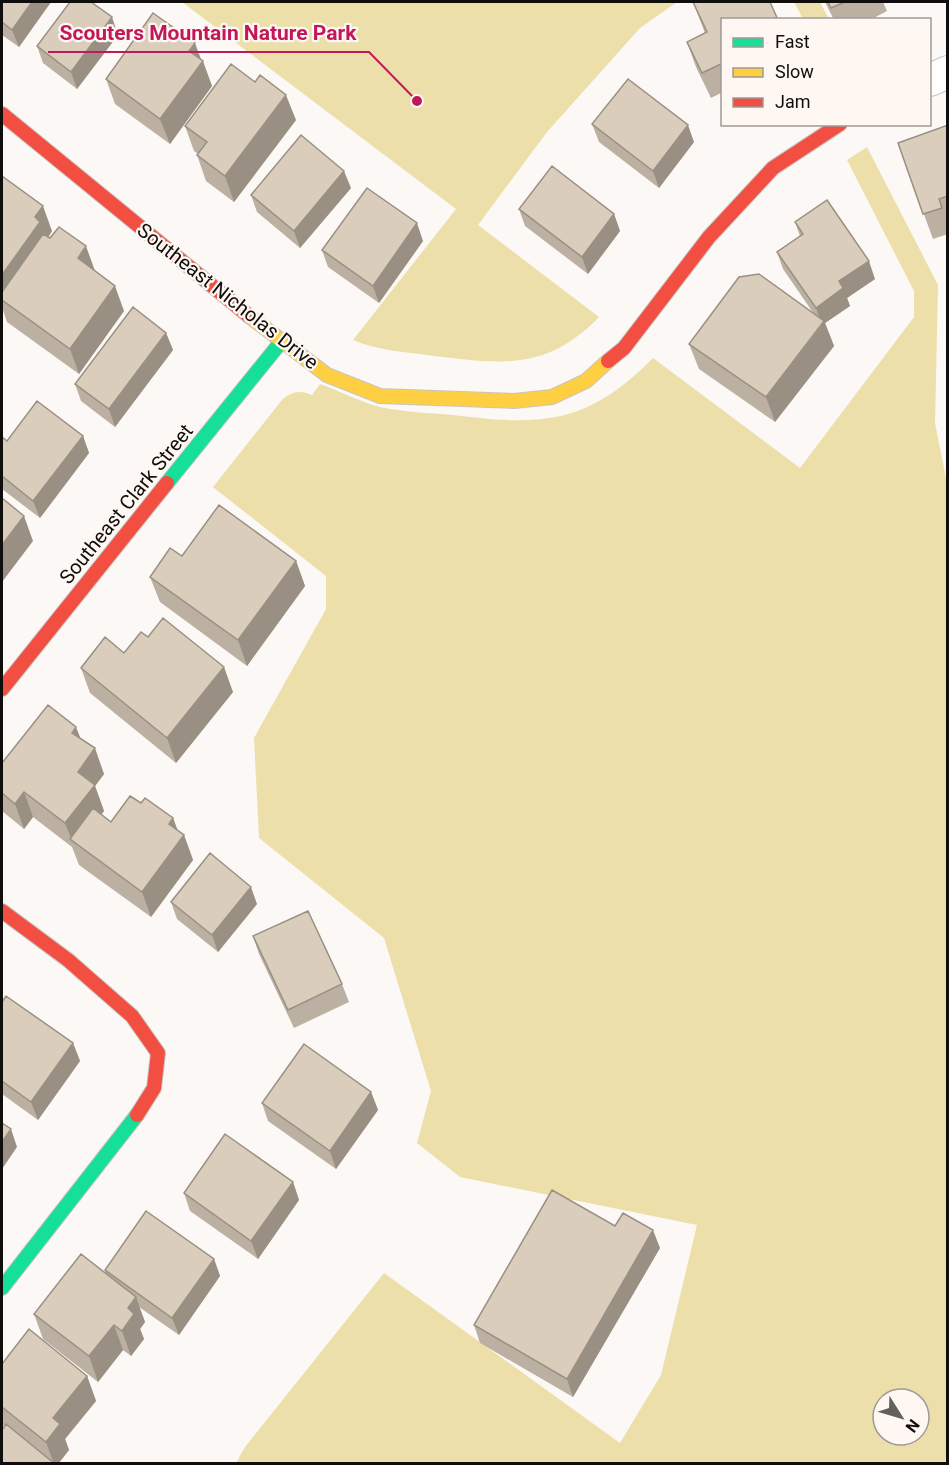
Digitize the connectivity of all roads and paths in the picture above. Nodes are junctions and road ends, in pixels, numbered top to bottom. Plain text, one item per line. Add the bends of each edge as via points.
1 (948, 72) edge
2 (931, 80) edge
3 (2, 114) edge
4 (837, 126) edge
5 (281, 342) junction
6 (2, 689) edge
7 (2, 911) edge
8 (2, 1288) edge

1 - 2 street
3 - 5 street, Southeast Nicholas Drive
4 - 5 street, Southeast Nicholas Drive via 773,168 709,237 624,348 586,381 552,397 514,401 380,396 327,375
5 - 6 street, Southeast Clark Street
7 - 8 street via 68,960 132,1016 158,1053 154,1088 136,1116

